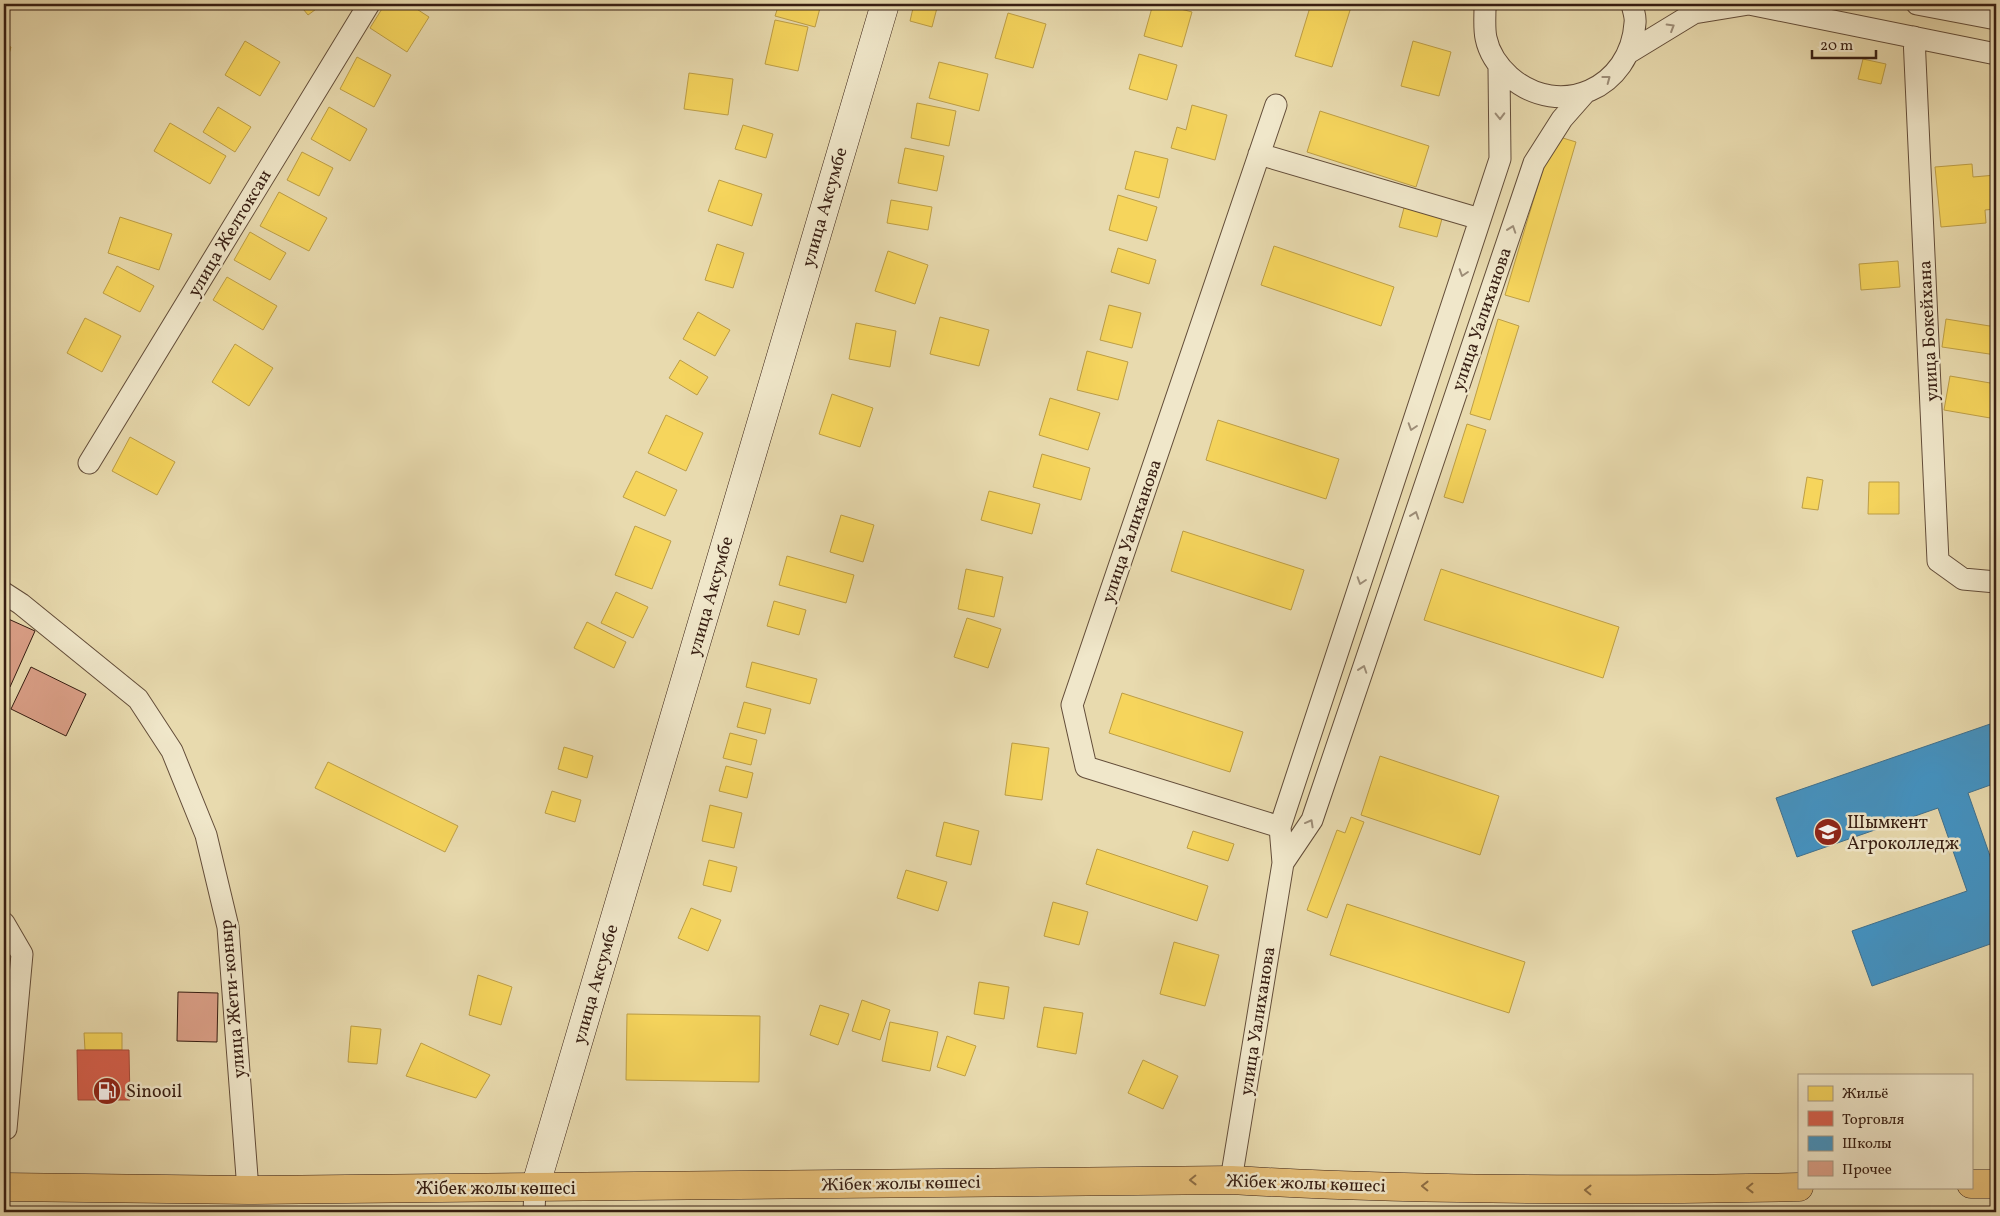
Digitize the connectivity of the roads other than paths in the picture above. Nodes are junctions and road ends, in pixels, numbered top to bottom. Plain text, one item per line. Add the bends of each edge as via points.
1 (369, 4) edge
2 (885, 4) edge
3 (1487, 4) edge
4 (1632, 4) edge
5 (1917, 4) edge
6 (1996, 18) edge
7 (1914, 37) junction
8 (1630, 52) junction
9 (1996, 54) edge
10 (1499, 68) junction
11 (1584, 94) junction
12 (1276, 105) dead end
13 (1259, 154) junction
14 (1480, 219) junction
15 (89, 463) dead end
16 (1996, 582) edge
17 (4, 593) edge
18 (1280, 826) junction
19 (1283, 863) junction
20 (4, 923) edge
21 (6, 1129) dead end
22 (1232, 1180) junction
23 (1972, 1184) edge
24 (1996, 1184) edge
25 (4, 1187) edge
26 (1798, 1187) edge
27 (248, 1190) junction
28 (535, 1200) edge

1 - 15 street, улица Желтоксан
2 - 28 main road, улица Аксумбе
3 - 10 street via 1486,39
4 - 8 street via 1636,21
5 - 6 street
8 -> 7 street via 1694,13 1748,4
7 - 9 street
7 - 16 street, улица Бокейхана via 1938,561 1963,579
11 -> 8 street via 1612,78
10 - 11 street via 1523,88 1553,98
10 -> 14 street, улица Уалиханова via 1500,159
19 -> 11 street, улица Уалиханова via 1312,820 1534,163 1562,119
12 - 13 street, улица Уалиханова
13 - 14 street
13 - 18 street, улица Уалиханова via 1072,705 1086,767
14 -> 18 street, улица Уалиханова
17 - 27 street, улица Жети-коныр via 138,700 172,750 206,835 228,927
18 - 19 street, улица Уалиханова
19 - 22 street, улица Уалиханова
20 - 21 street via 22,954
26 -> 22 main road, Жібек жолы көшесі via 1625,1190
22 -> 28 main road, Жібек жолы көшесі
23 - 24 main road
25 - 27 main road, Жібек жолы көшесі
27 - 28 main road, Жібек жолы көшесі

